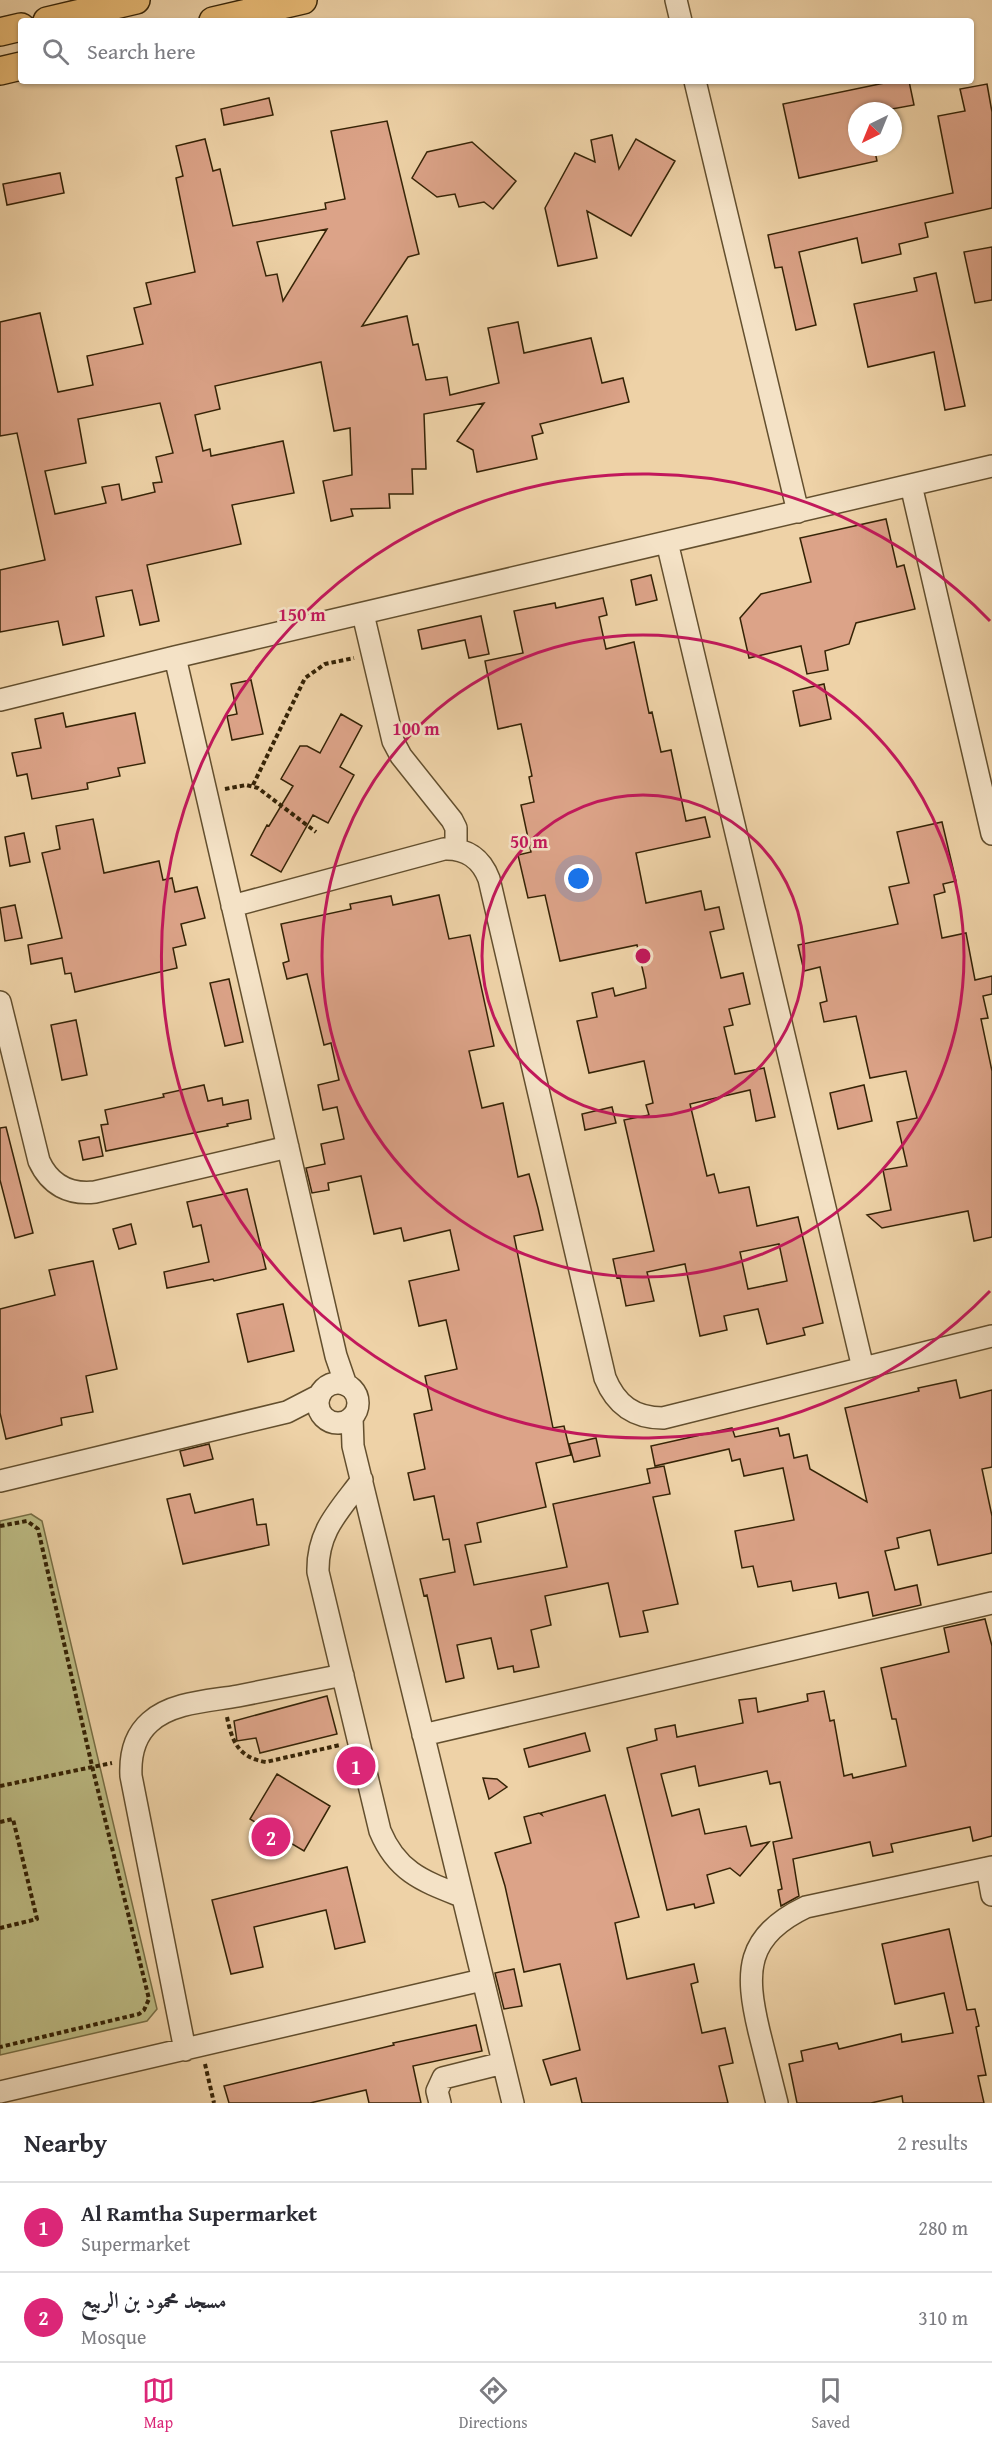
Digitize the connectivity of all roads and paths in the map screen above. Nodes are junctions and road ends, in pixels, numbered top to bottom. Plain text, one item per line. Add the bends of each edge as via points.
1 (136, 0) edge
2 (303, 0) edge
3 (676, 0) edge
4 (60, 18) edge
5 (226, 18) edge
6 (680, 18) edge
7 (18, 28) edge
8 (0, 32) edge
9 (18, 67) edge
10 (0, 70) edge
11 (696, 84) edge
12 (992, 466) edge
13 (910, 485) junction
14 (798, 512) junction
15 (667, 542) junction
16 (363, 614) junction
17 (372, 654) junction
18 (175, 657) junction
19 (0, 700) edge
20 (253, 785) junction
21 (207, 794) junction
22 (316, 831) dead end
23 (992, 834) edge
24 (456, 849) junction
25 (232, 906) junction
26 (0, 1002) edge
27 (288, 1147) junction
28 (992, 1336) edge
29 (863, 1368) junction
30 (334, 1404) junction
31 (362, 1480) junction
32 (0, 1481) edge
33 (0, 1526) edge
34 (992, 1603) edge
35 (343, 1675) junction
36 (223, 1699) junction
37 (423, 1735) junction
38 (358, 1741) junction
39 (130, 1761) junction
40 (92, 1766) junction
41 (0, 1786) edge
42 (0, 1822) edge
43 (989, 1867) edge
44 (992, 1895) edge
45 (461, 1896) junction
46 (0, 1928) edge
47 (482, 1980) junction
48 (0, 2047) edge
49 (193, 2048) junction
50 (503, 2063) junction
51 (0, 2092) edge
52 (214, 2103) edge
53 (440, 2103) edge
54 (513, 2103) edge
55 (777, 2103) edge

1 - 4 main road
2 - 5 main road
3 - 6 street
7 - 8 main road
9 - 10 main road
11 - 14 street
12 - 13 street
13 - 14 street
13 - 23 street
14 - 15 street
15 - 16 street
15 - 29 street
16 - 17 street
16 - 18 street
17 - 20 path via 325,664 305,678
17 - 24 street via 393,741 452,820
18 - 19 street
18 - 21 street
20 - 21 path
20 - 22 path
21 - 25 street
24 - 25 street
24 - 29 street via 477,859 489,879 605,1378 617,1401 638,1415 663,1418
25 - 27 street
26 - 27 street via 39,1161 44,1172 61,1188 95,1192
27 - 30 street via 336,1356
28 - 29 street
30 - 31 street
30 - 32 street
31 - 35 street via 329,1524 319,1547 318,1572
31 - 37 street
33 - 40 path via 27,1521 38,1529
34 - 37 street
35 - 36 street
35 - 38 street
36 - 38 path via 236,1747 255,1760 266,1762
36 - 39 street via 162,1713 140,1733
37 - 45 street
38 - 45 street via 380,1831 393,1855 412,1875
39 - 40 path
39 - 49 street
40 - 41 path
40 - 48 path via 148,2006 139,2014
42 - 46 path via 14,1819 37,1919
43 - 44 street
43 - 55 street via 806,1907 784,1917 767,1933 755,1953 750,1976
45 - 47 street
47 - 49 street
47 - 50 street
49 - 51 street
49 - 52 path
50 - 53 street via 443,2078 437,2091
50 - 54 street

